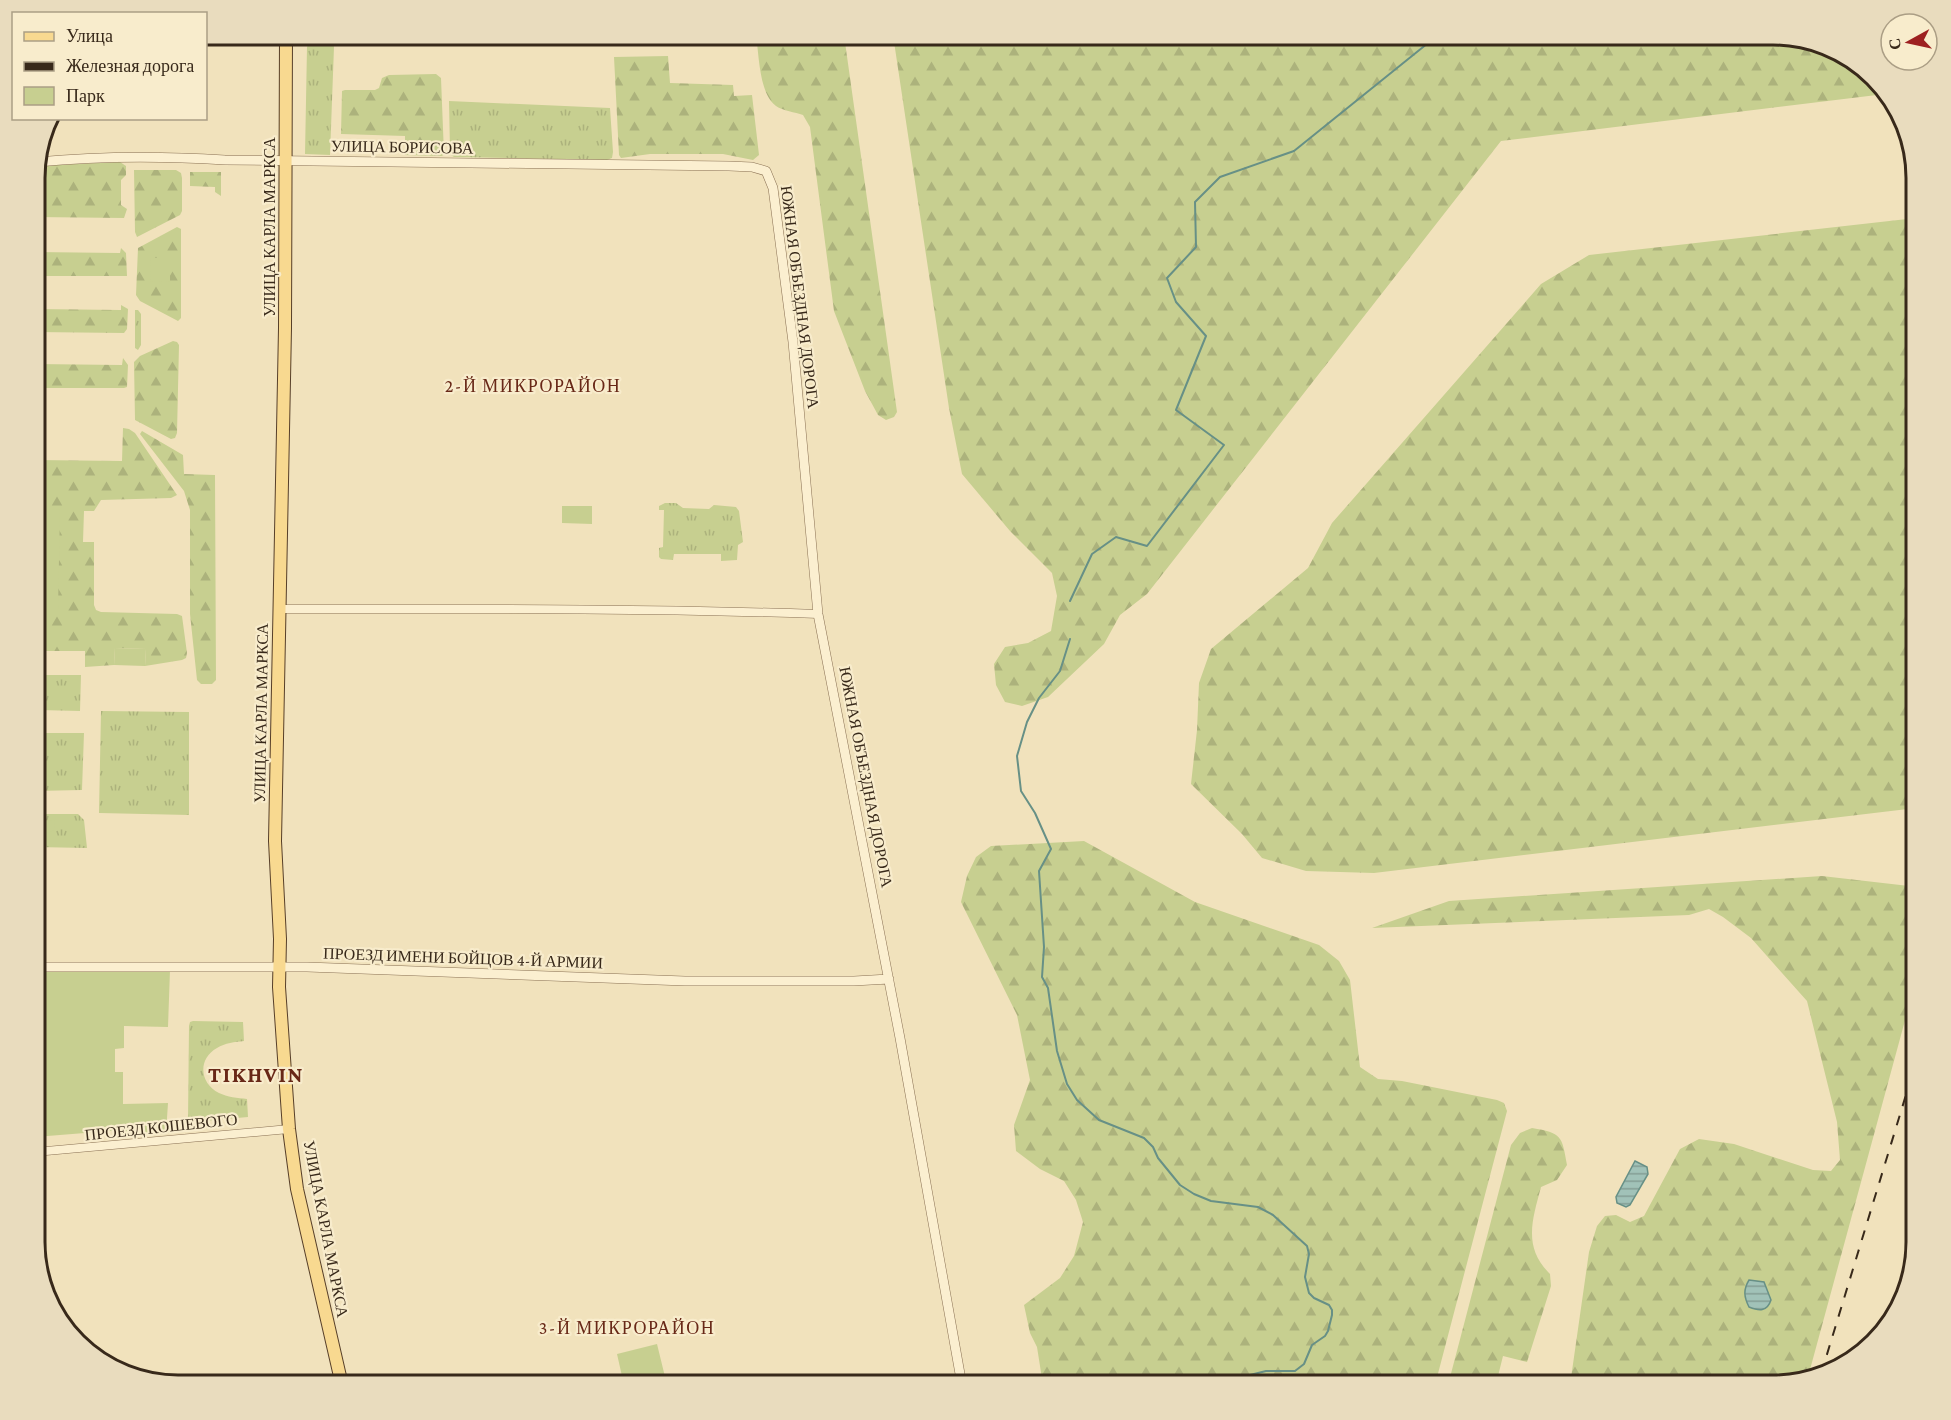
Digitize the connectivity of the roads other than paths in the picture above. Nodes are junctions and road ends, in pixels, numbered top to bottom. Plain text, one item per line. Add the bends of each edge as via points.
1 (286, 45) edge
2 (285, 161) junction
3 (46, 162) edge
4 (766, 171) joint
5 (280, 609) junction
6 (818, 614) junction
7 (279, 966) junction
8 (45, 967) edge
9 (889, 979) junction
10 (289, 1129) junction
11 (45, 1151) edge
12 (339, 1375) edge
13 (960, 1375) edge

1 - 2 main road, УЛИЦА КАРЛА МАРКСА
2 - 3 street, УЛИЦА БОРИСОВА via 132,158
2 - 4 street, УЛИЦА БОРИСОВА via 729,166
2 - 5 main road, УЛИЦА КАРЛА МАРКСА
4 - 6 street, ЮЖНАЯ ОБЪЕЗДНАЯ ДОРОГА via 773,188 792,325
5 - 6 street via 755,610
5 - 7 main road, УЛИЦА КАРЛА МАРКСА via 275,832
6 - 9 street, ЮЖНАЯ ОБЪЕЗДНАЯ ДОРОГА
7 - 8 street, ПРОЕЗД ИМЕНИ БОЙЦОВ 4-Й АРМИИ
7 - 9 street, ПРОЕЗД ИМЕНИ БОЙЦОВ 4-Й АРМИИ via 644,980
7 - 10 main road, УЛИЦА КАРЛА МАРКСА
9 - 13 street, ЮЖНАЯ ОБЪЕЗДНАЯ ДОРОГА
10 - 11 street, ПРОЕЗД КОШЕВОГО
10 - 12 main road, УЛИЦА КАРЛА МАРКСА via 297,1189

